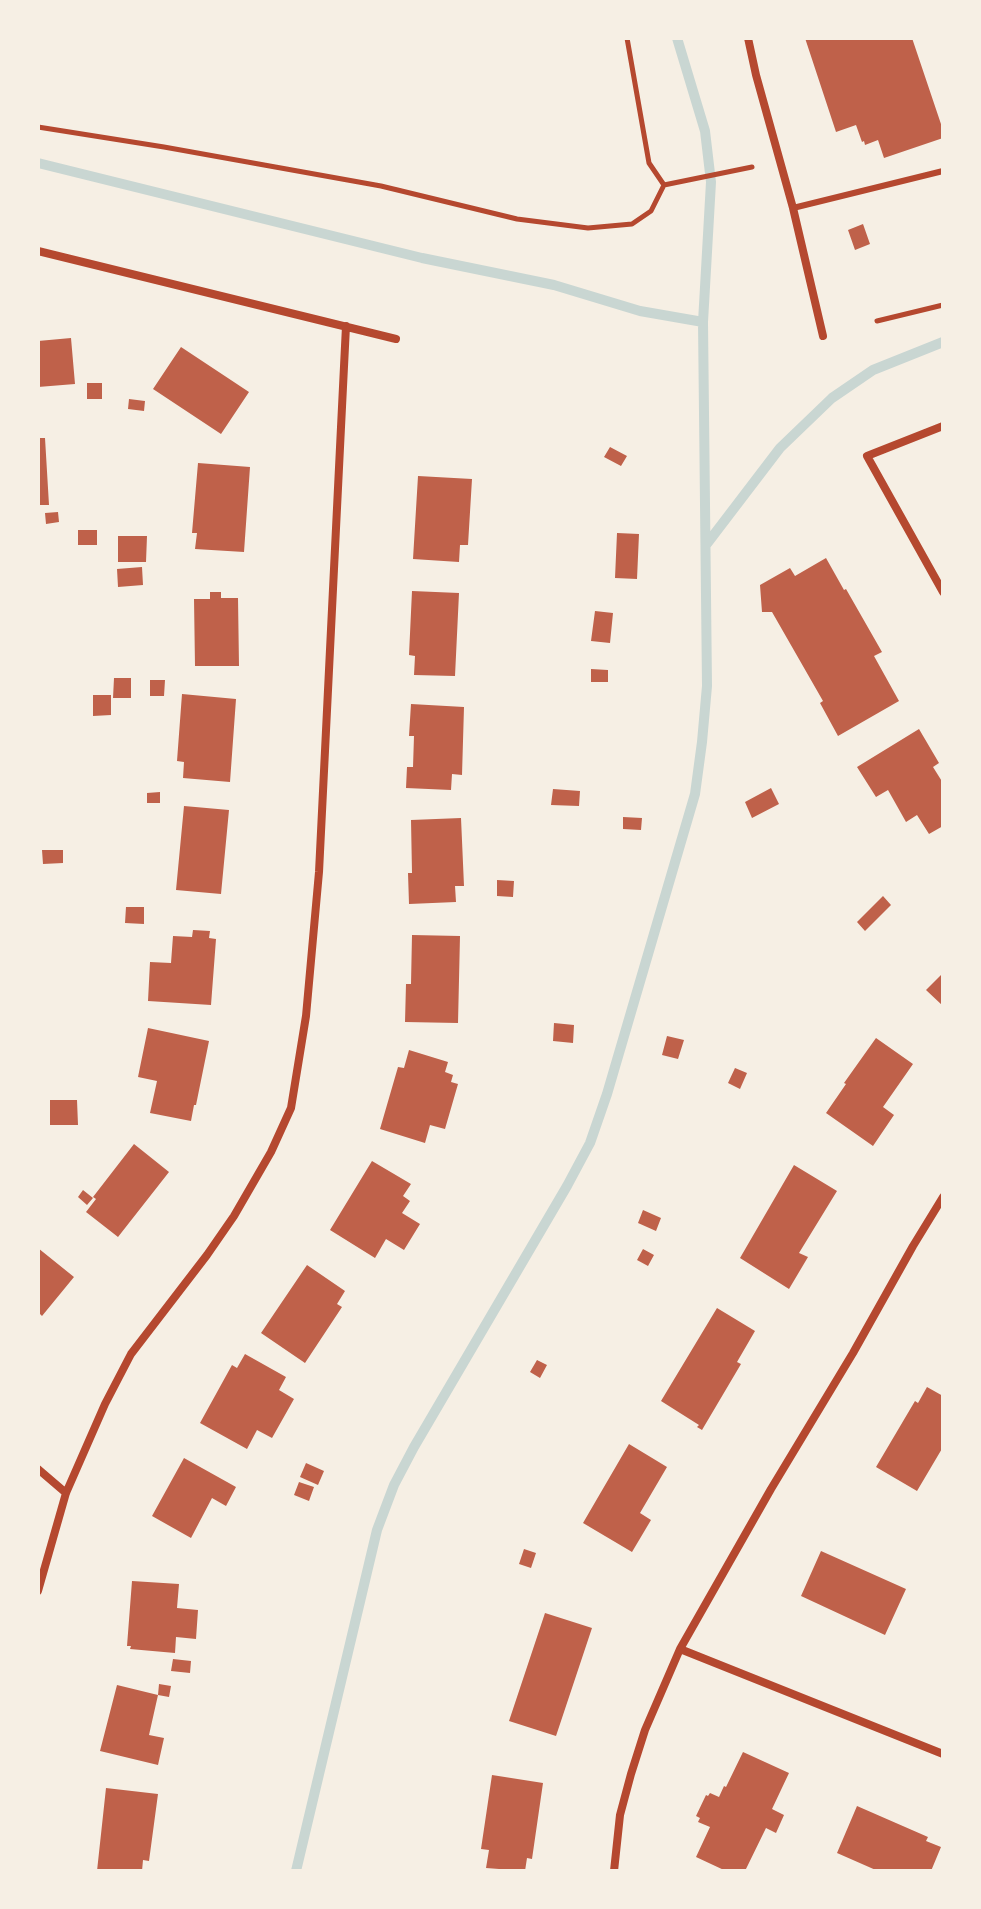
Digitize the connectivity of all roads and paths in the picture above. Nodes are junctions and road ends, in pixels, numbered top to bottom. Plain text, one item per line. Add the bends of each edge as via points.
1 (627, 38) edge
2 (748, 38) edge
3 (38, 127) edge
4 (752, 167) dead end
5 (943, 171) edge
6 (664, 185) junction
7 (793, 208) junction
8 (38, 251) edge
9 (943, 305) edge
10 (877, 321) dead end
11 (346, 326) junction
12 (823, 336) dead end
13 (396, 339) dead end
14 (943, 426) edge
15 (943, 592) edge
16 (943, 1197) edge
17 (38, 1469) edge
18 (66, 1493) junction
19 (38, 1591) edge
20 (680, 1649) junction
21 (943, 1754) edge
22 (614, 1871) edge

1 - 6 path via 649,163
2 - 7 street
3 - 6 path via 588,228 632,224 651,211
4 - 6 path
5 - 7 lane
7 - 12 street
8 - 11 street
9 - 10 path
11 - 13 street
11 - 18 street via 319,872 306,1016 291,1108 234,1216 131,1354
14 - 15 street via 867,456
16 - 20 street
17 - 18 street
18 - 19 street
20 - 21 street
20 - 22 street via 631,1774

